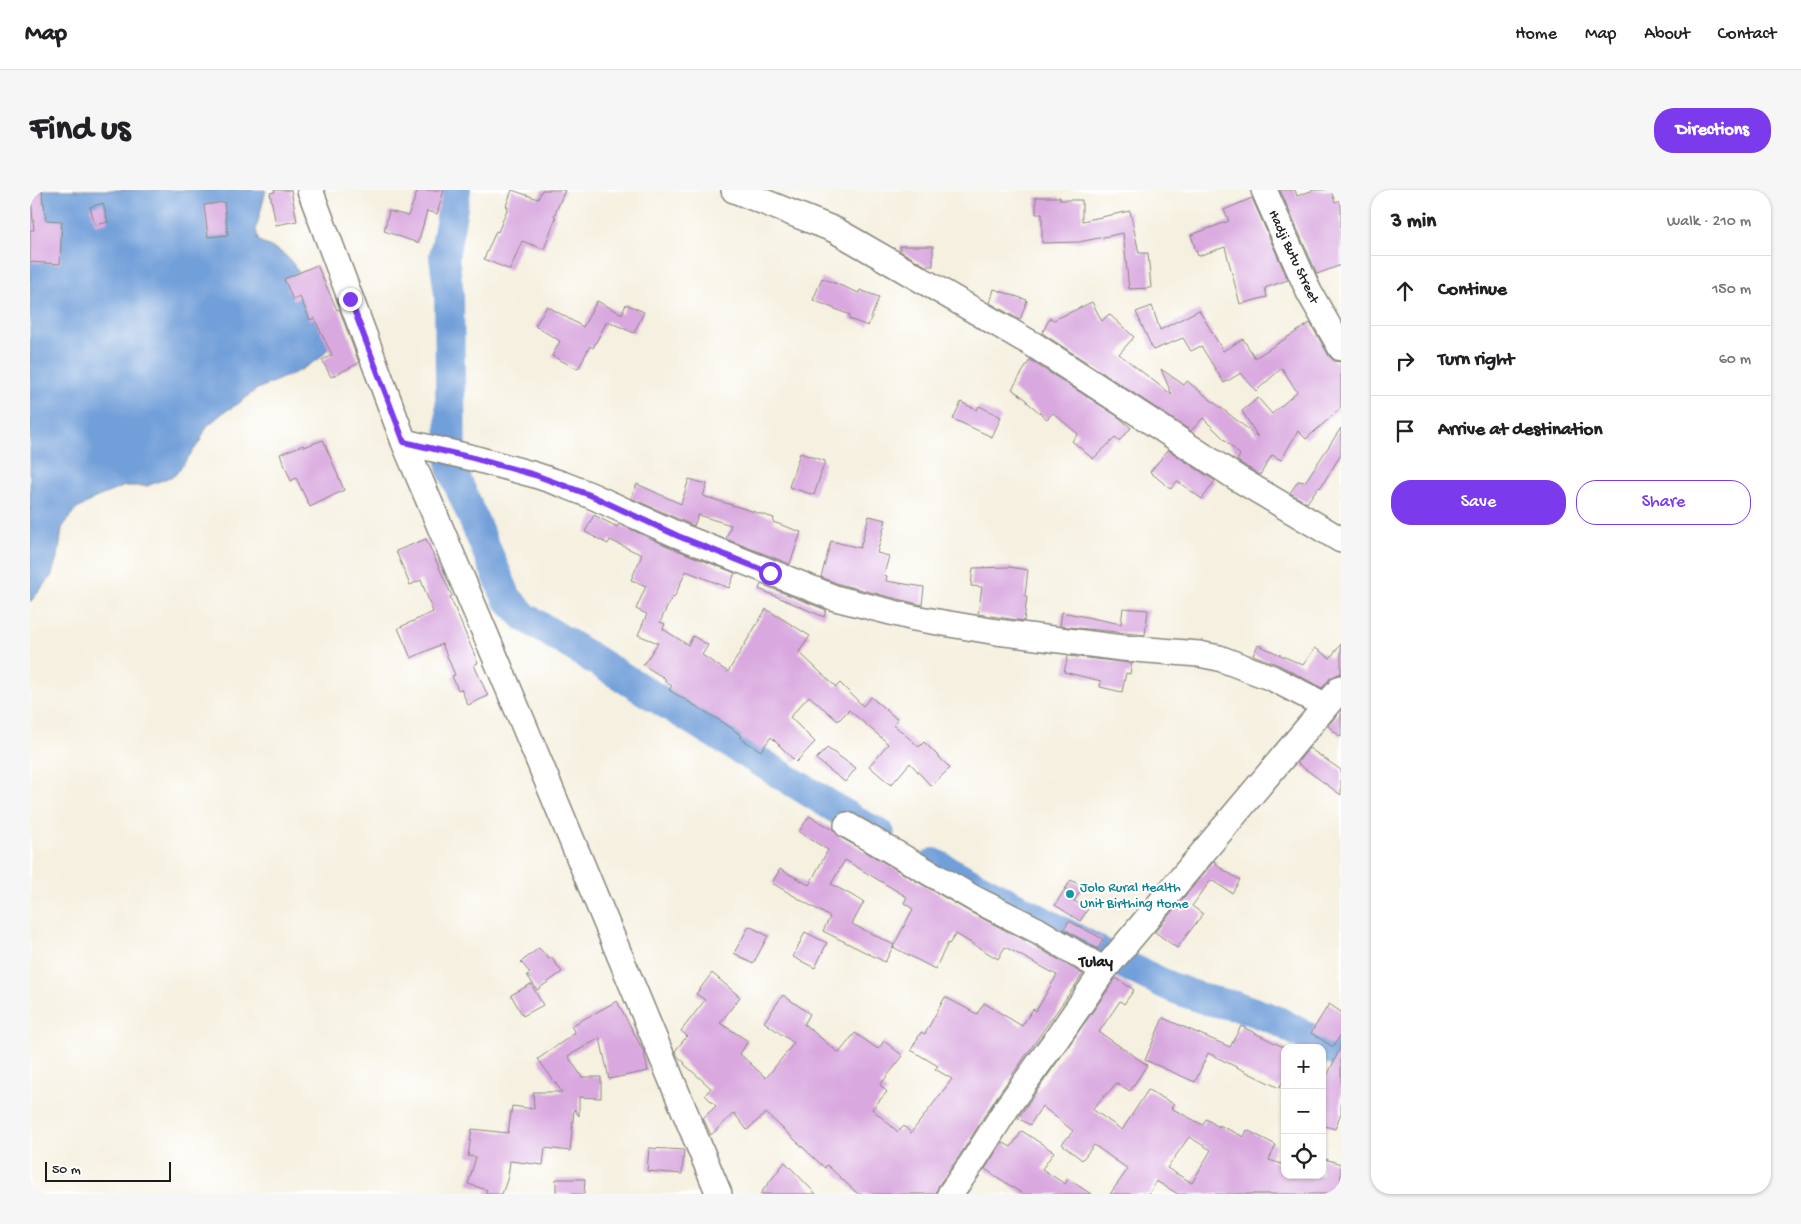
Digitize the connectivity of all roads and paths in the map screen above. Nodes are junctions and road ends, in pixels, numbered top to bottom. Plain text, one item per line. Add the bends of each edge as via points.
1 (310, 190) edge
2 (734, 190) edge
3 (1264, 190) edge
4 (1341, 348) edge
5 (404, 442) junction
6 (1341, 540) edge
7 (1333, 697) edge
8 (847, 825) dead end
9 (1111, 962) junction
10 (720, 1194) edge
11 (950, 1194) edge

1 - 5 street
2 - 6 street via 835,230 863,246 1034,345 1237,478
3 - 4 street, Hadji Butu Street via 1310,292
5 - 7 street via 535,475 835,598 914,618 996,632 1220,658
5 - 10 street
7 - 9 street
8 - 9 street via 975,899
9 - 11 street via 1008,1106

